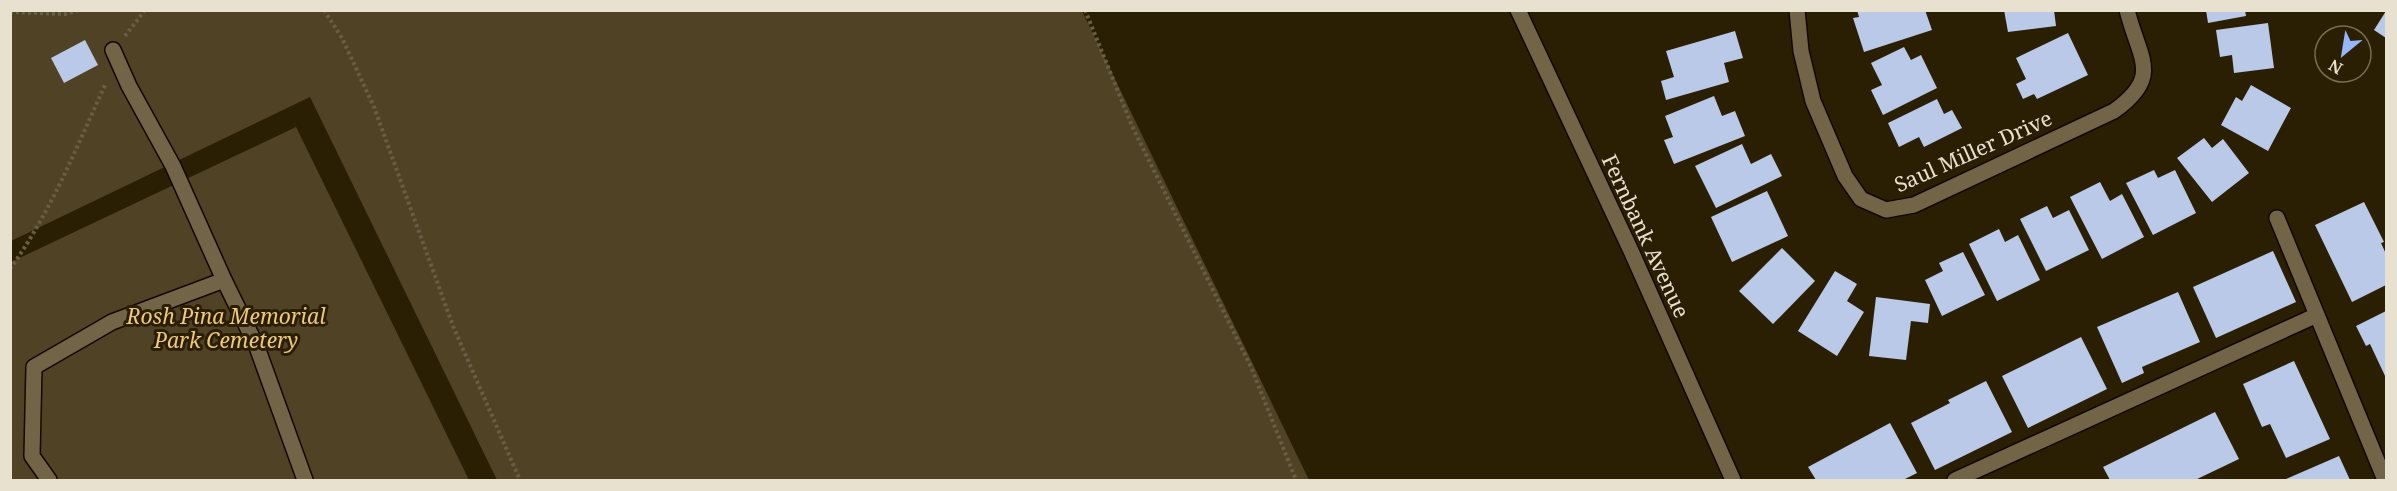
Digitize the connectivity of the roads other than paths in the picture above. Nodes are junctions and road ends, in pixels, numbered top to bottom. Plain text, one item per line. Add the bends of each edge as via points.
1 (1518, 10) edge
2 (1797, 10) edge
3 (2127, 10) edge
4 (113, 50) road end
5 (2277, 219) dead end
6 (224, 279) junction
7 (2317, 315) junction
8 (1963, 479) edge
9 (49, 480) edge
10 (305, 480) edge
11 (1732, 480) edge
12 (2385, 480) edge

1 - 11 street, Fernbank Avenue via 1632,253
2 - 3 street, Saul Miller Drive via 1813,101 1845,176 1861,199 1886,210 1914,205 2132,99 2141,86 2145,67
4 - 6 street via 173,166
5 - 7 street
6 - 9 street via 112,322 34,368 32,456
6 - 10 street via 257,347
7 - 8 street
7 - 12 street

